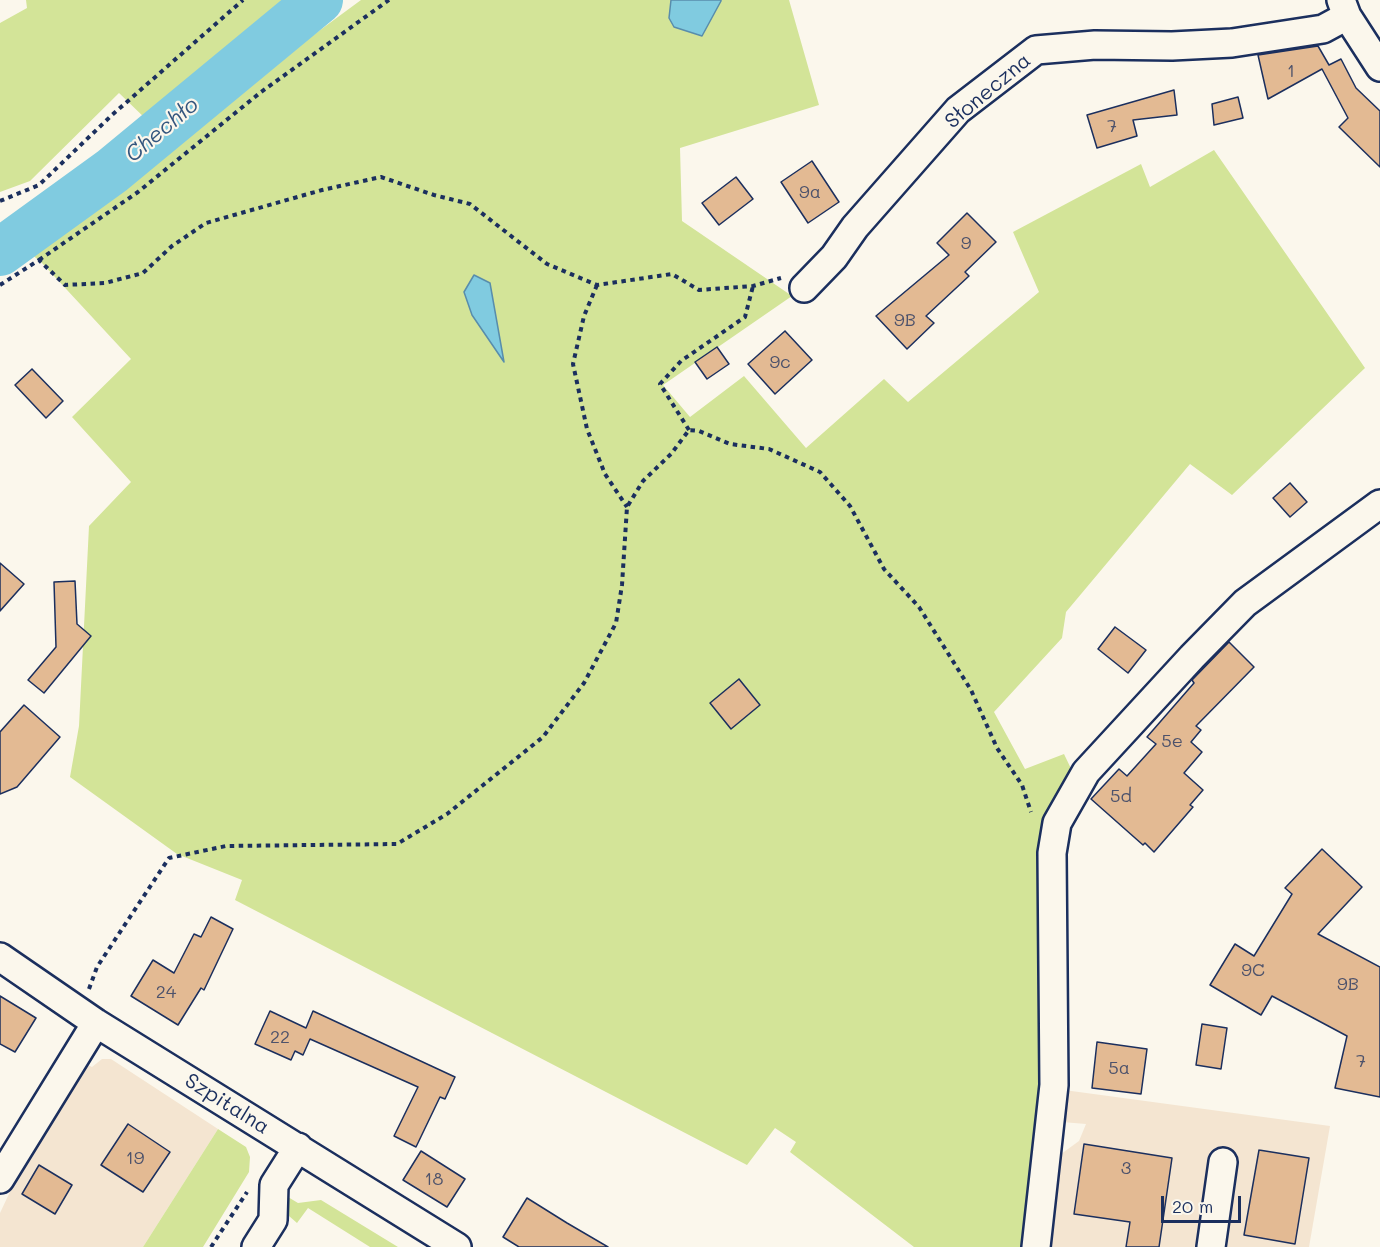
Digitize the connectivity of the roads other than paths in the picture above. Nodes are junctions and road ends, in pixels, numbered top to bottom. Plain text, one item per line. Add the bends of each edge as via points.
1 (1344, 8) edge
2 (1380, 67) edge
3 (804, 288) dead end
4 (1380, 504) edge
5 (0, 957) edge
6 (96, 1023) junction
7 (298, 1147) junction
8 (1223, 1162) dead end
9 (0, 1179) edge
10 (256, 1247) edge
11 (457, 1247) edge
12 (1036, 1247) edge
13 (1211, 1247) edge

1 - 2 street
1 - 3 street, Słoneczna via 1323,29 1232,43 1036,50 958,110
4 - 12 street via 1245,603 1086,772 1057,823 1052,853 1054,1085
5 - 6 street, Szpitalna
6 - 7 street, Szpitalna
6 - 9 street
7 - 10 street via 274,1185 273,1220
7 - 11 street, Szpitalna
8 - 13 street

